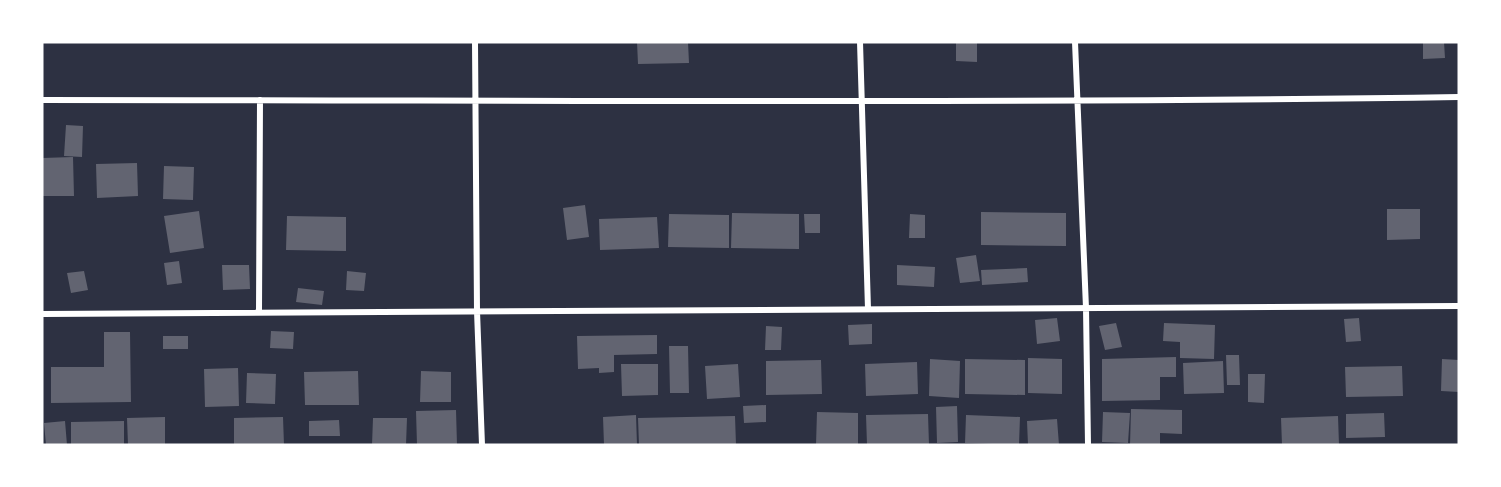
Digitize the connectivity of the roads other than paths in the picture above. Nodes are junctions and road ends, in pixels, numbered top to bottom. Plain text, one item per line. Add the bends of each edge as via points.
1 (475, 42) edge
2 (860, 42) edge
3 (1075, 42) edge
4 (1459, 97) edge
5 (476, 99) junction
6 (42, 100) edge
7 (260, 100) junction
8 (861, 100) junction
9 (1079, 103) junction
10 (1459, 306) edge
11 (1086, 308) junction
12 (868, 309) junction
13 (477, 311) junction
14 (259, 312) junction
15 (42, 314) edge
16 (482, 445) edge
17 (1088, 445) edge

1 - 5 street
2 - 8 street
3 - 9 street
4 - 9 street
5 - 7 street
5 - 8 street
5 - 13 street
6 - 7 street
7 - 14 street
8 - 9 street
8 - 12 street
9 - 11 street
10 - 11 street
11 - 12 street
11 - 17 street
12 - 13 street
13 - 14 street
13 - 16 street
14 - 15 street

